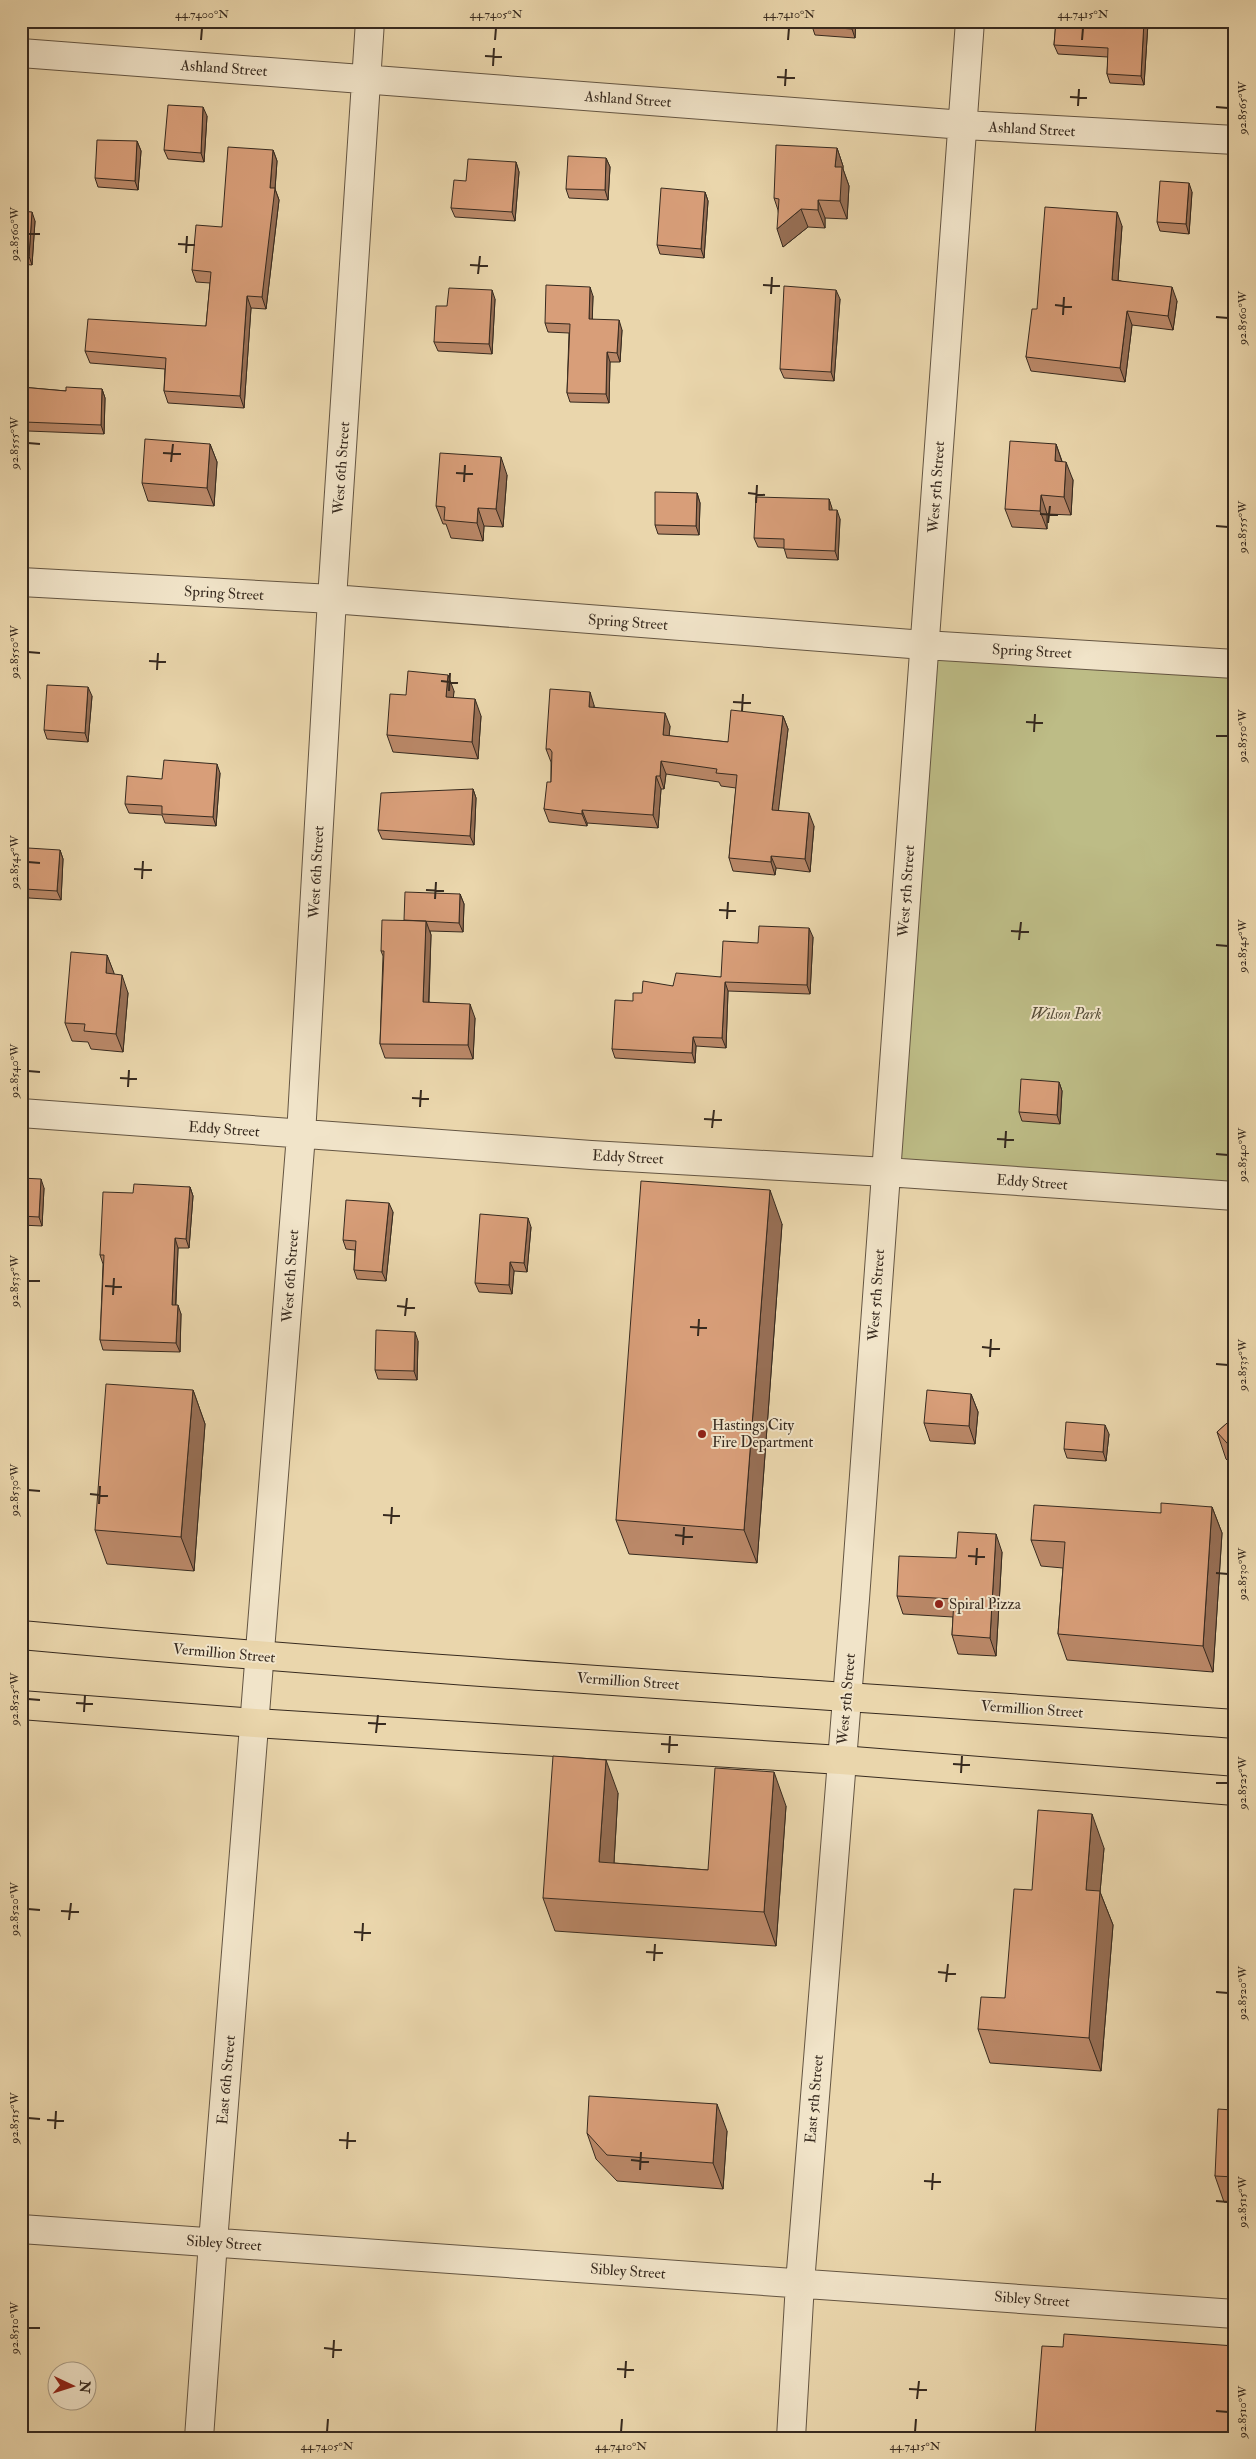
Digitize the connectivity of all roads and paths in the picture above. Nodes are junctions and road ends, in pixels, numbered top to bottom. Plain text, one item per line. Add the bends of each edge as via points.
1 (370, 21) edge
2 (970, 21) edge
3 (21, 53) edge
4 (366, 78) junction
5 (964, 125) junction
6 (1235, 140) edge
7 (21, 582) edge
8 (332, 599) junction
9 (924, 645) junction
10 (1235, 664) edge
11 (21, 1113) edge
12 (301, 1135) junction
13 (886, 1172) junction
14 (1235, 1196) edge
15 (21, 1635) edge
16 (260, 1657) junction
17 (846, 1695) junction
18 (21, 1705) edge
19 (255, 1723) junction
20 (1235, 1724) edge
21 (841, 1760) junction
22 (1235, 1790) edge
23 (21, 2229) edge
24 (213, 2242) junction
25 (800, 2283) junction
26 (1235, 2314) edge
27 (199, 2438) edge
28 (791, 2438) edge

1 - 4 street, West 6th Street
2 - 5 street, West 5th Street
3 - 4 street, Ashland Street
4 - 5 street, Ashland Street
4 - 8 street, West 6th Street
5 - 6 street, Ashland Street
5 - 9 street, West 5th Street
7 - 8 street, Spring Street
8 - 9 street, Spring Street
8 - 12 street, West 6th Street
9 - 10 street, Spring Street
9 - 13 street, West 5th Street
11 - 12 street, Eddy Street
12 - 13 street, Eddy Street
12 - 16 street, West 6th Street
13 - 14 street, Eddy Street
13 - 17 street, West 5th Street
15 - 16 highway, Vermillion Street
16 - 17 highway, Vermillion Street
16 - 19 street, West 6th Street
17 - 20 highway, Vermillion Street
17 - 21 street, West 5th Street
18 - 19 highway
19 - 21 highway
19 - 24 street, East 6th Street
21 - 22 highway
21 - 25 street, East 5th Street
23 - 24 street, Sibley Street
24 - 25 street, Sibley Street
24 - 27 street, East 6th Street
25 - 26 street, Sibley Street
25 - 28 street, East 5th Street

